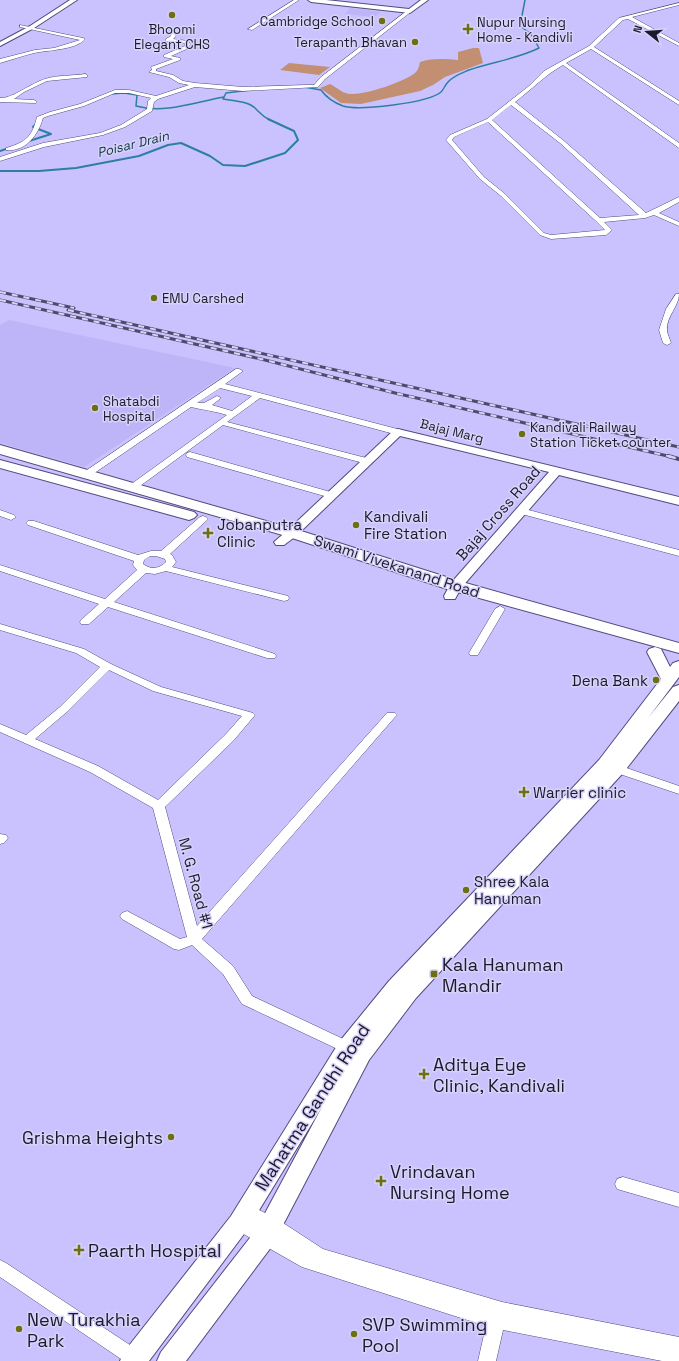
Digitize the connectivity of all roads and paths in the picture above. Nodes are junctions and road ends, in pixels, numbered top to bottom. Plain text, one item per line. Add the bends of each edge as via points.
1 (64, 0) edge
2 (74, 0) edge
3 (297, 0) edge
4 (311, 0) edge
5 (425, 0) edge
6 (679, 4) edge
7 (410, 11) junction
8 (628, 17) junction
9 (22, 26) junction
10 (32, 27) junction
11 (250, 29) dead end
12 (171, 32) dead end
13 (12, 36) junction
14 (0, 44) edge
15 (679, 45) edge
16 (591, 47) junction
17 (0, 61) edge
18 (562, 62) junction
19 (85, 76) dead end
20 (195, 85) junction
21 (156, 98) junction
22 (0, 100) edge
23 (9, 100) junction
24 (34, 102) dead end
25 (511, 102) junction
26 (679, 103) edge
27 (489, 120) junction
28 (679, 146) edge
29 (0, 151) edge
30 (0, 159) edge
31 (679, 199) edge
32 (654, 214) junction
33 (645, 216) junction
34 (598, 220) junction
35 (679, 224) edge
36 (679, 296) edge
37 (666, 343) dead end
38 (239, 371) dead end
39 (219, 385) junction
40 (258, 396) junction
41 (217, 398) dead end
42 (192, 403) junction
43 (205, 406) junction
44 (233, 414) junction
45 (227, 425) dead end
46 (398, 432) junction
47 (0, 449) edge
48 (190, 455) dead end
49 (367, 461) junction
50 (0, 464) edge
51 (556, 471) junction
52 (87, 474) junction
53 (133, 487) junction
54 (331, 495) junction
55 (679, 501) edge
56 (521, 511) junction
57 (0, 513) edge
58 (11, 517) dead end
59 (203, 519) junction
60 (31, 523) dead end
61 (286, 537) junction
62 (679, 553) edge
63 (164, 554) junction
64 (139, 559) junction
65 (0, 568) edge
66 (165, 568) junction
67 (144, 570) junction
68 (453, 591) junction
69 (284, 598) dead end
70 (107, 603) junction
71 (500, 610) junction
72 (85, 622) dead end
73 (0, 627) edge
74 (679, 648) edge
75 (655, 652) junction
76 (474, 653) dead end
77 (271, 656) dead end
78 (679, 658) edge
79 (107, 666) junction
80 (676, 678) edge
81 (391, 715) dead end
82 (0, 728) edge
83 (27, 740) junction
84 (611, 767) junction
85 (679, 790) edge
86 (159, 806) junction
87 (127, 916) dead end
88 (194, 939) junction
89 (354, 1050) junction
90 (623, 1184) dead end
91 (679, 1200) edge
92 (242, 1216) junction
93 (268, 1231) junction
94 (0, 1268) edge
95 (496, 1321) junction
96 (679, 1345) edge
97 (679, 1356) edge
98 (136, 1360) edge
99 (170, 1361) edge
100 (487, 1361) edge

1 - 9 street
2 - 10 street
3 - 11 street
4 - 7 street
5 - 7 street
6 - 8 street
7 - 20 street via 316,86 243,89
8 - 15 street
8 - 16 street via 621,20
9 - 10 street
9 - 13 street
10 - 13 street
10 - 17 street via 83,39 54,49 35,51
12 - 20 street via 174,36 168,40 186,42 187,47 166,56 178,59 153,68 155,70 152,72
13 - 14 street
16 - 18 street
16 - 26 street
18 - 25 street via 546,72
18 - 28 street
19 - 23 street via 46,80
20 - 21 street
21 - 29 street via 118,91 87,104 49,113 40,118 30,141
21 - 30 street via 151,101 150,109 122,126 101,134 43,145
22 - 23 street
23 - 24 street
25 - 27 street
25 - 33 street via 562,142
27 - 34 street
27 - 34 street via 452,136 449,140 482,178 542,234 551,237 606,233 609,230
31 - 32 street
32 - 33 street
32 - 35 street
33 - 34 street
36 - 37 street via 670,309 663,330
38 - 39 street
39 - 40 street, Bajaj Marg
39 - 42 street
40 - 44 street
40 - 46 street, Bajaj Marg
41 - 43 street
42 - 43 street
42 - 52 street
43 - 44 street
44 - 53 street
45 - 49 street
46 - 49 street
46 - 51 street, Bajaj Marg
47 - 52 main road, Swami Vivekanand Road
48 - 54 street
49 - 54 street
50 - 59 main road, Swami Vivekanand Road
51 - 55 street, Bajaj Marg
51 - 56 street, Bajaj Cross Road
52 - 53 main road, Swami Vivekanand Road
53 - 61 main road, Swami Vivekanand Road
54 - 61 street
56 - 62 street
56 - 68 street, Bajaj Cross Road
57 - 58 street
59 - 61 main road, Swami Vivekanand Road
59 - 63 street
60 - 64 street
61 - 68 main road, Swami Vivekanand Road
63 - 64 street via 152,553
63 - 66 street via 170,560
64 - 67 street via 138,565
65 - 70 street
66 - 67 street via 155,571
66 - 69 street
67 - 70 street
68 - 71 main road, Swami Vivekanand Road
68 - 74 main road, Swami Vivekanand Road
70 - 72 street
70 - 77 street
71 - 75 main road, Swami Vivekanand Road
71 - 76 street
73 - 79 street via 80,651
75 - 78 main road, Swami Vivekanand Road
75 - 80 main road
79 - 83 street via 64,709
79 - 86 street via 157,689 249,715
80 - 84 main road, Mahatma Gandhi Road
81 - 88 street
82 - 83 street
83 - 86 street via 94,769
84 - 85 street
84 - 89 main road, Mahatma Gandhi Road
86 - 88 street, M. G. Road #1
87 - 88 street via 179,945
88 - 89 street, M. G. Road #1 via 228,970 247,1000
89 - 92 main road, Mahatma Gandhi Road
89 - 93 main road, Mahatma Gandhi Road
90 - 91 street
92 - 93 street
92 - 98 main road, Mahatma Gandhi Road
93 - 95 street via 308,1262
93 - 96 street via 318,1255 502,1310
93 - 99 main road, Mahatma Gandhi Road
94 - 98 street
95 - 97 street
95 - 100 street

